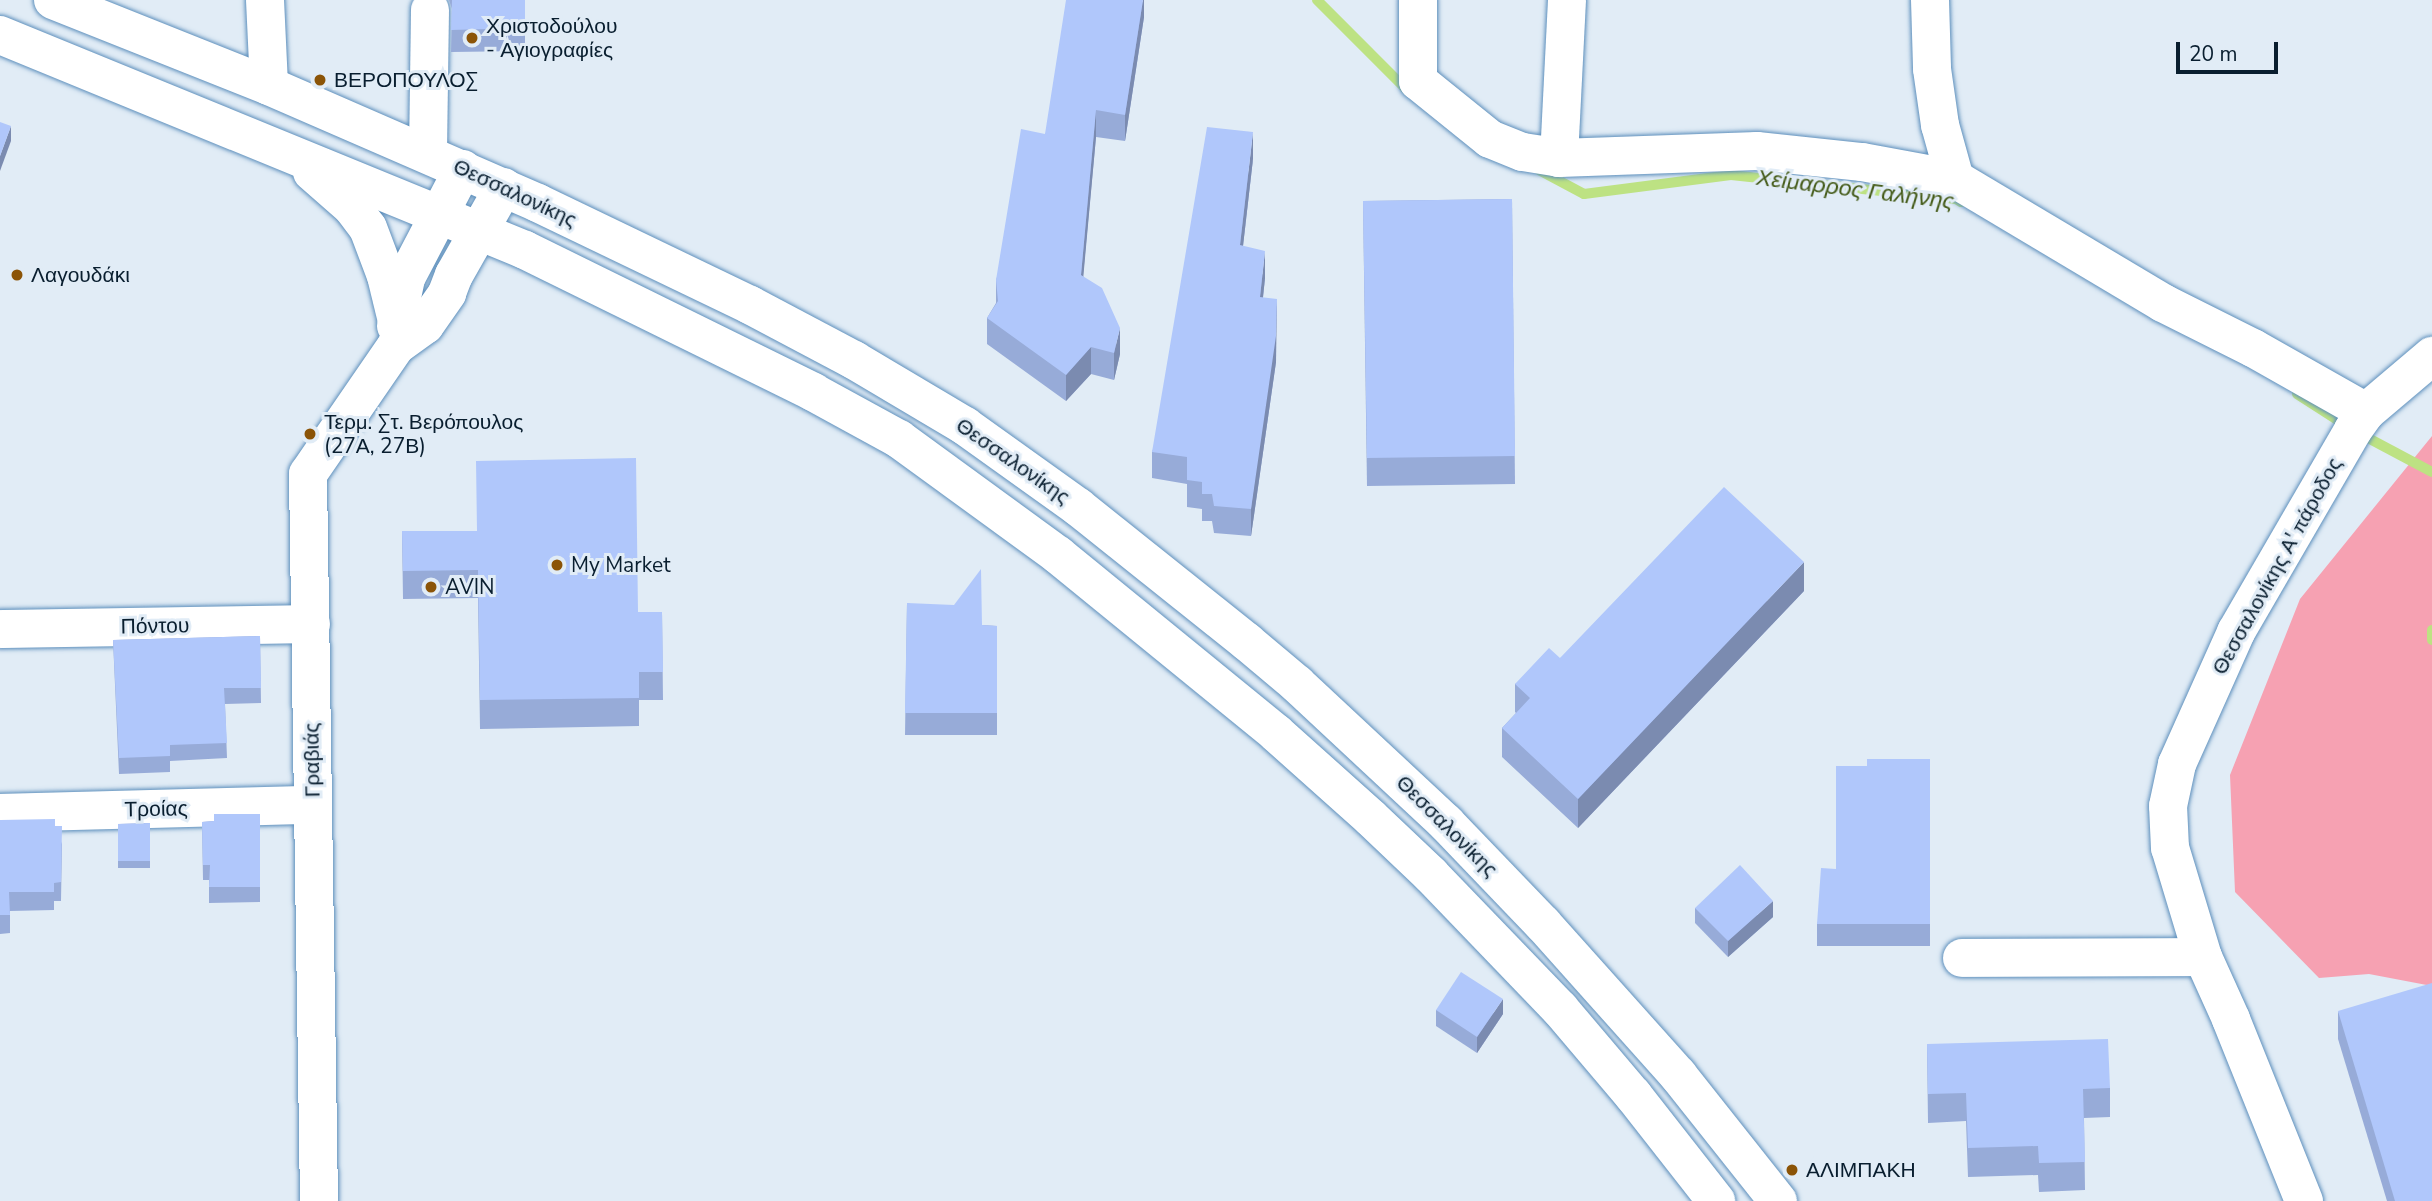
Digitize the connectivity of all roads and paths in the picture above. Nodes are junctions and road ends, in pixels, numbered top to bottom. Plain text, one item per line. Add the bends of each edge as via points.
1 (53, 0) edge
2 (265, 0) edge
3 (1418, 0) edge
4 (1567, 0) edge
5 (1930, 0) edge
6 (430, 10) dead end
7 (0, 35) edge
8 (269, 86) junction
9 (286, 151) junction
10 (428, 153) junction
11 (1559, 158) junction
12 (463, 169) junction
13 (1955, 179) junction
14 (504, 187) junction
15 (440, 214) junction
16 (479, 231) junction
17 (396, 331) junction
18 (2432, 356) edge
19 (2365, 412) junction
20 (311, 624) junction
21 (0, 629) edge
22 (313, 805) junction
23 (0, 813) edge
24 (2203, 957) junction
25 (1962, 958) dead end
26 (319, 1201) edge
27 (1716, 1201) edge
28 (1778, 1201) edge
29 (2304, 1201) edge

1 - 8 street, Θεσσαλονίκης
2 - 8 street
3 - 11 street via 1418,81 1490,139 1522,152
4 - 11 street
5 - 13 street via 1932,69 1940,125
6 - 10 street
7 - 9 street
8 - 10 street, Θεσσαλονίκης
9 - 15 street
9 - 17 street via 339,195 368,228 386,276
10 - 12 street, Θεσσαλονίκης
11 - 13 street via 1757,151 1862,162
12 - 14 street, Θεσσαλονίκης
12 - 15 street, Γραβιάς
13 - 19 street via 2163,303
14 - 16 street, Γραβιάς
14 - 28 street, Θεσσαλονίκης via 750,304 854,360 965,426 1078,507 1297,684 1446,822 1678,1075
15 - 16 street
15 - 17 street, Γραβιάς via 406,278
16 - 17 street, Γραβιάς via 425,325
16 - 27 street via 861,417 932,462 1058,555 1276,733 1431,875 1560,1009
17 - 20 street, Γραβιάς via 308,474
18 - 19 street, Θεσσαλονίκης Α' πάροδος
19 - 24 street, Θεσσαλονίκης Α' πάροδος via 2236,632 2177,764 2168,806 2170,848
20 - 21 street, Πόντου
20 - 22 street, Γραβιάς
22 - 23 street, Τροίας
22 - 26 street, Γραβιάς
24 - 25 street
24 - 29 street, Θεσσαλονίκης Α' πάροδος

